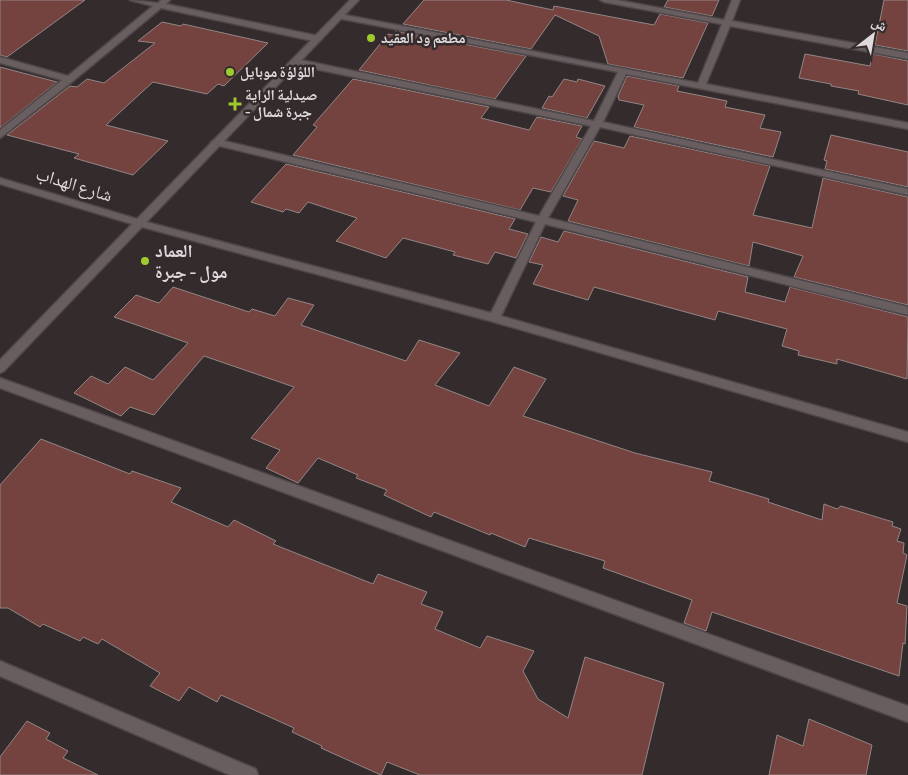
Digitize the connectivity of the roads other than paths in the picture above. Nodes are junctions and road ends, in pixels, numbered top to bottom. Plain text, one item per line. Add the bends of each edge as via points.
1 (134, 0) edge
2 (355, 0) edge
3 (604, 0) edge
4 (736, 0) edge
5 (163, 3) edge
6 (340, 16) junction
7 (727, 23) junction
8 (318, 39) junction
9 (908, 56) edge
10 (0, 60) edge
11 (296, 62) junction
12 (624, 71) junction
13 (70, 78) junction
14 (701, 86) junction
15 (597, 124) junction
16 (908, 126) edge
17 (0, 135) edge
18 (216, 142) junction
19 (0, 181) edge
20 (908, 192) edge
21 (542, 220) junction
22 (139, 223) junction
23 (908, 311) edge
24 (494, 318) junction
25 (0, 368) edge
26 (0, 383) edge
27 (908, 437) edge
28 (0, 668) edge
29 (908, 714) edge
30 (250, 775) edge

1 - 5 street
2 - 6 street
3 - 7 street
4 - 7 street
5 - 8 street
5 - 13 street
6 - 8 street
6 - 12 street
7 - 9 street
7 - 14 street
8 - 11 street
10 - 13 street
11 - 15 street
11 - 18 street
12 - 14 street
12 - 15 street
13 - 17 street
14 - 16 street
15 - 20 street
15 - 21 street
18 - 21 street
18 - 22 street
19 - 22 street, شارع الهداب
21 - 23 street
21 - 24 street
22 - 24 street, شارع الهداب
22 - 25 street
24 - 27 street, شارع الهداب
26 - 29 street
28 - 30 street

